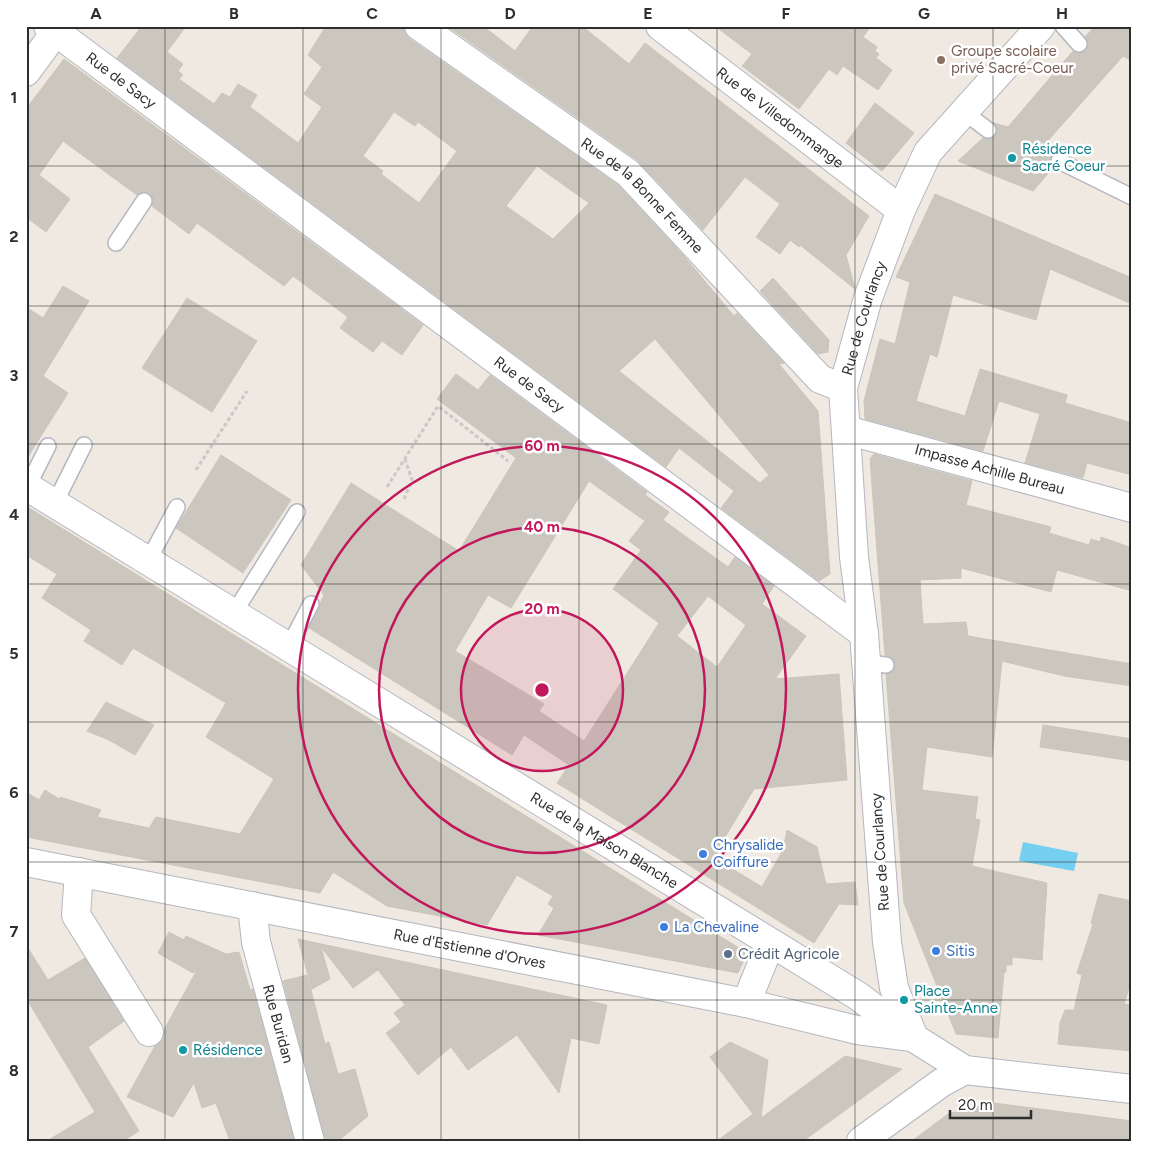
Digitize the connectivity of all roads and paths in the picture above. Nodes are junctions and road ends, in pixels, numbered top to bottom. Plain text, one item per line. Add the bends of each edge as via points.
1 (419, 26) edge
2 (660, 26) edge
3 (1041, 26) edge
4 (1063, 26) edge
5 (54, 28) edge
6 (1080, 44) dead end
7 (26, 72) edge
8 (964, 112) junction
9 (988, 130) dead end
10 (1059, 161) dead end
11 (1132, 197) edge
12 (144, 201) dead end
13 (901, 210) junction
14 (116, 243) dead end
15 (843, 388) junction
16 (248, 391) dead end
17 (846, 430) junction
18 (84, 445) dead end
19 (48, 446) dead end
20 (404, 459) junction
21 (508, 461) dead end
22 (196, 470) dead end
23 (27, 486) edge
24 (387, 487) dead end
25 (404, 499) dead end
26 (55, 503) junction
27 (177, 507) dead end
28 (1132, 508) edge
29 (297, 512) dead end
30 (148, 561) junction
31 (310, 604) dead end
32 (234, 613) junction
33 (864, 634) junction
34 (288, 648) junction
35 (26, 862) edge
36 (79, 872) junction
37 (252, 906) junction
38 (770, 944) junction
39 (746, 1003) junction
40 (149, 1032) dead end
41 (914, 1038) junction
42 (965, 1070) junction
43 (1132, 1089) edge
44 (310, 1141) edge
45 (861, 1141) edge

1 - 15 street, Rue de la Bonne Femme via 628,173 820,379
2 - 13 street, Rue de Villedommange
3 - 8 street, Rue de Courlancy
4 - 6 lane
5 - 7 street
5 - 33 street, Rue de Sacy via 189,142
8 - 9 lane
8 - 13 street, Rue de Courlancy via 928,152
10 - 11 lane
12 - 14 lane
13 - 15 street, Rue de Courlancy via 868,298
15 - 17 street, Rue de Courlancy
16 - 22 path
17 - 28 street, Impasse Achille Bureau
17 - 33 street, Rue de Courlancy via 854,557
18 - 26 lane
19 - 23 lane, Rue de la Maison Blanche
20 - 21 path via 438,406
20 - 24 path
20 - 25 path via 412,480
23 - 26 street, Rue de la Maison Blanche
26 - 30 street, Rue de la Maison Blanche
27 - 30 lane
29 - 32 lane
30 - 32 street, Rue de la Maison Blanche
31 - 34 lane
32 - 34 street, Rue de la Maison Blanche
33 - 41 street, Rue de Courlancy via 876,664 887,942 894,988
34 - 38 street, Rue de la Maison Blanche
35 - 36 street, Rue d'Estienne d'Orves
36 - 37 street, Rue d'Estienne d'Orves
36 - 40 street via 76,915
37 - 39 street, Rue d'Estienne d'Orves
37 - 44 street, Rue Buridan via 256,942
38 - 39 street
38 - 41 street, Rue de la Maison Blanche via 858,996
39 - 41 street, Rue d'Estienne d'Orves via 857,1030
41 - 42 street, Rue de la Maison Blanche
42 - 43 street
42 - 45 street via 941,1083

